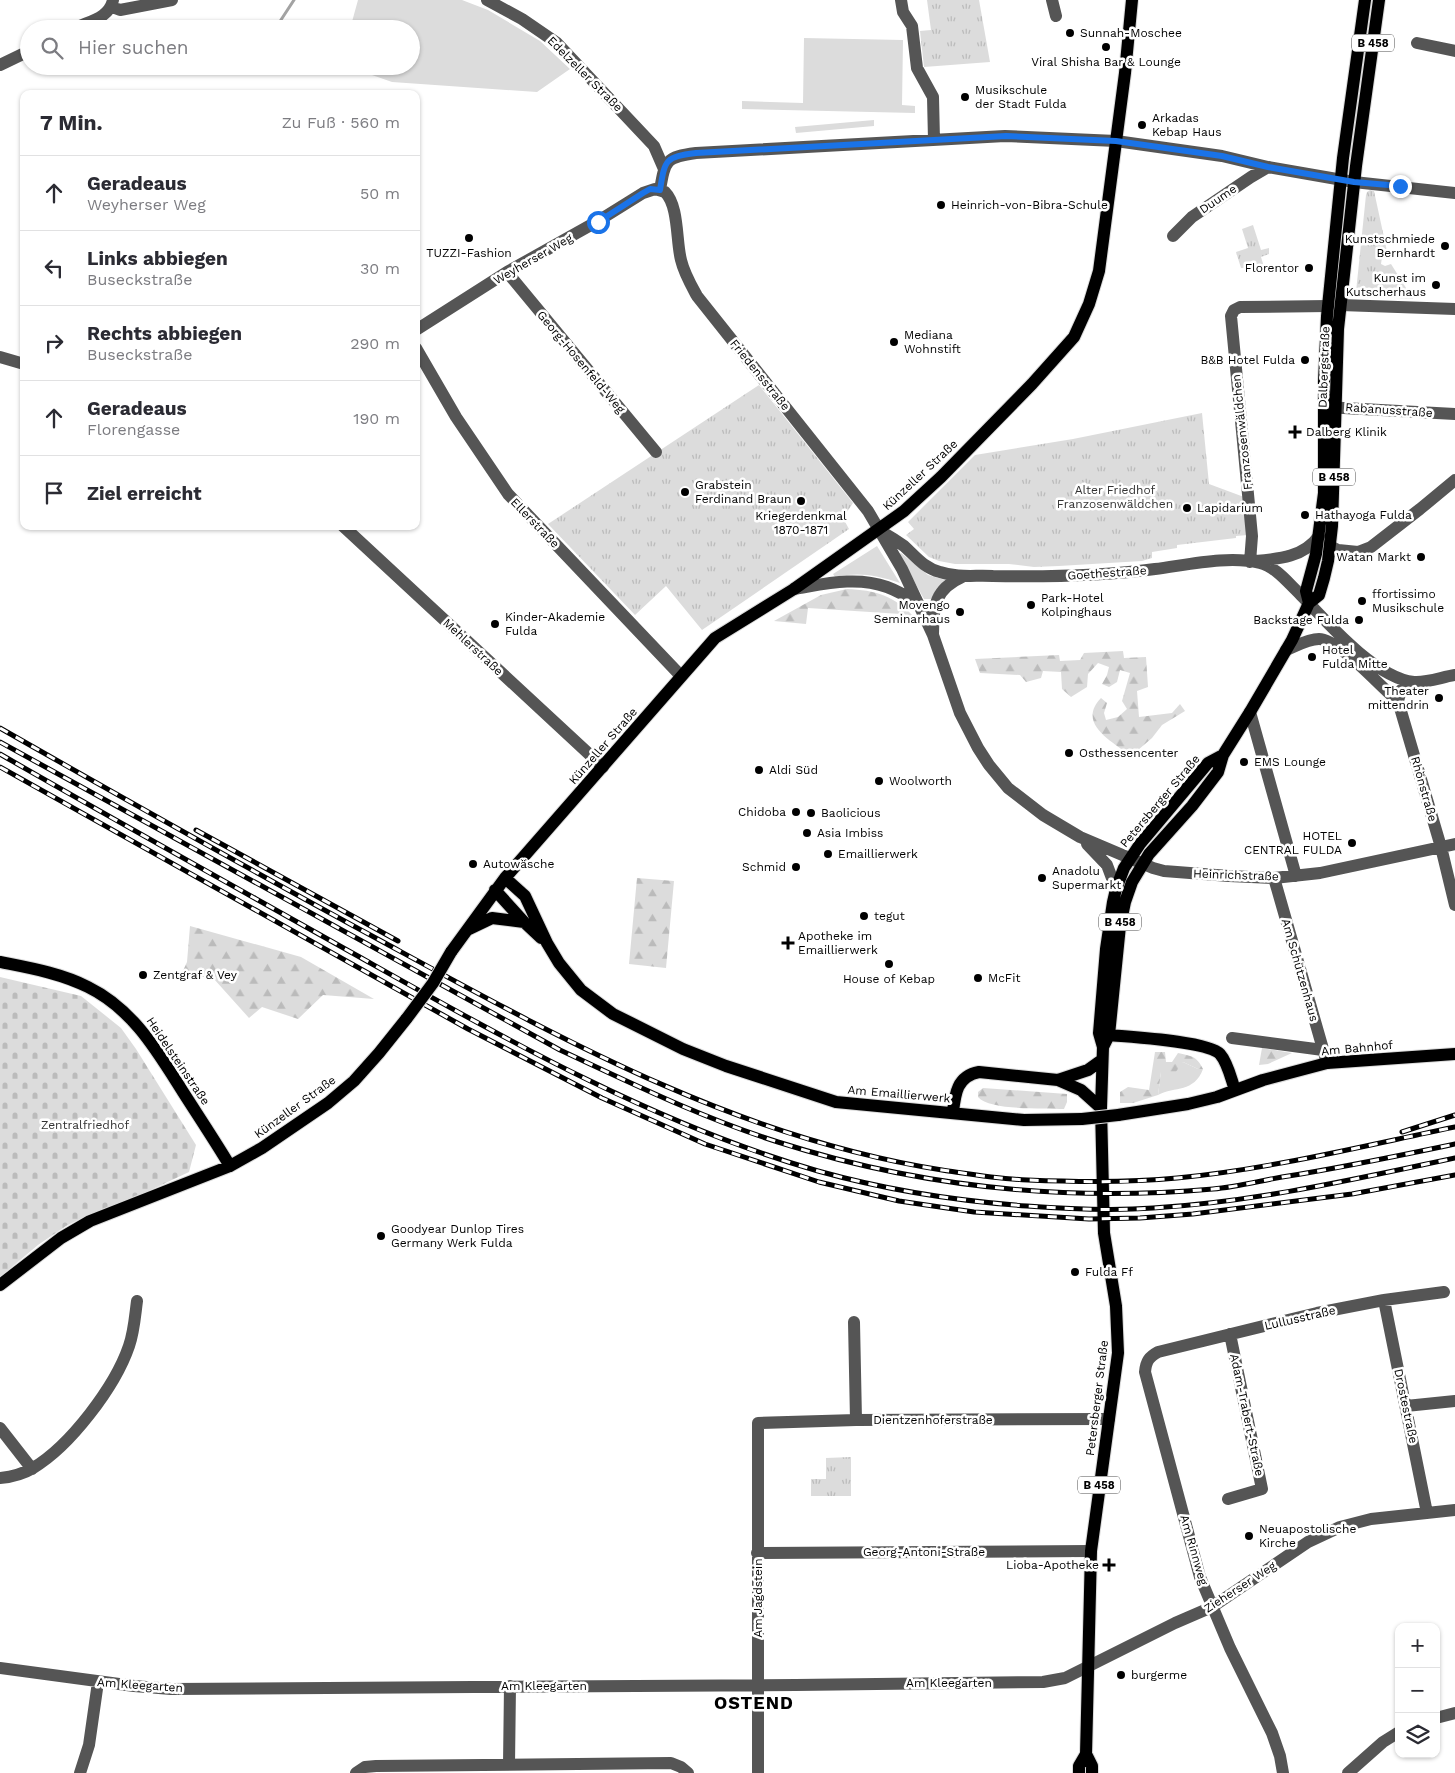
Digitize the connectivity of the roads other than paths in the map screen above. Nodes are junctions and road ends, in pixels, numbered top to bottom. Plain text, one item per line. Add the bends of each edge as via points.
1 (172, 0) edge
2 (487, 0) edge
3 (901, 0) edge
4 (1052, 0) edge
5 (1132, 0) edge
6 (1365, 0) edge
7 (1379, 0) edge
8 (113, 3) edge
9 (1056, 16) dead end
10 (92, 20) edge
11 (1417, 43) dead end
12 (1455, 51) edge
13 (20, 55) edge
14 (0, 65) edge
15 (934, 140) junction
16 (1116, 141) junction
17 (1268, 167) junction
18 (664, 169) junction
19 (1341, 179) junction
20 (1354, 182) junction
21 (660, 190) junction
22 (1455, 194) edge
23 (1173, 236) dead end
24 (507, 272) junction
25 (1334, 306) junction
26 (1455, 309) edge
27 (420, 327) edge
28 (420, 355) edge
29 (0, 357) edge
30 (20, 363) edge
31 (1330, 407) junction
32 (1452, 416) edge
33 (656, 452) dead end
34 (1455, 480) edge
35 (347, 530) edge
36 (880, 530) junction
37 (1319, 536) junction
38 (1330, 546) junction
39 (1250, 562) junction
40 (962, 577) junction
41 (794, 589) junction
42 (918, 603) junction
43 (1309, 604) junction
44 (933, 635) junction
45 (1286, 650) junction
46 (1455, 675) edge
47 (681, 676) junction
48 (1414, 682) junction
49 (1398, 700) junction
50 (1250, 712) junction
51 (1223, 755) junction
52 (603, 767) junction
53 (1080, 837) junction
54 (1455, 844) edge
55 (1441, 848) junction
56 (1130, 859) junction
57 (1142, 864) junction
58 (1296, 876) junction
59 (505, 878) junction
60 (1274, 878) junction
61 (1116, 889) junction
62 (495, 890) junction
63 (1455, 905) edge
64 (524, 922) junction
65 (467, 930) junction
66 (547, 943) junction
67 (0, 962) edge
68 (1109, 1035) junction
69 (1232, 1038) dead end
70 (1103, 1047) junction
71 (1323, 1050) junction
72 (1455, 1054) edge
73 (1102, 1060) junction
74 (1327, 1063) junction
75 (1058, 1080) junction
76 (1235, 1090) junction
77 (1101, 1108) junction
78 (953, 1112) junction
79 (230, 1166) junction
80 (0, 1285) edge
81 (1444, 1292) dead end
82 (137, 1300) dead end
83 (1384, 1300) junction
84 (854, 1322) dead end
85 (1230, 1334) junction
86 (1158, 1352) joint
87 (1455, 1401) edge
88 (1406, 1406) junction
89 (1108, 1419) junction
90 (856, 1420) junction
91 (758, 1423) joint
92 (0, 1428) edge
93 (32, 1469) junction
94 (0, 1478) edge
95 (1228, 1499) dead end
96 (1455, 1510) edge
97 (1427, 1513) junction
98 (1091, 1551) junction
99 (757, 1553) junction
100 (1212, 1607) junction
101 (0, 1668) edge
102 (1087, 1668) junction
103 (98, 1682) junction
104 (758, 1685) junction
105 (510, 1686) junction
106 (1455, 1713) edge
107 (1440, 1717) edge
108 (1395, 1734) edge
109 (1086, 1754) junction
110 (509, 1764) junction
111 (80, 1773) edge
112 (356, 1773) edge
113 (688, 1773) edge
114 (758, 1773) edge
115 (1079, 1773) edge
116 (1092, 1773) edge
117 (1283, 1773) edge
118 (1348, 1773) edge

1 - 8 street via 120,10
2 - 18 street, Edelzeller Straße via 522,18 557,43 654,146
3 - 15 street via 912,26 917,68 933,97
4 - 9 street
5 - 16 main road, Künzeller Straße
6 - 19 main road, Dalbergstraße / B 458
7 - 20 main road, Dalbergstraße / B 458
8 - 10 street via 107,13
11 - 12 street
13 - 14 street
15 - 16 street via 1006,136
15 - 18 street via 696,153 674,156
16 - 17 street via 1222,156
16 - 36 main road, Künzeller Straße via 1099,270 1089,304 1074,337 942,477
17 - 19 street
17 - 23 street, Duume via 1192,216
18 - 21 street
19 - 20 street
19 - 25 main road, Dalbergstraße / B 458
20 - 22 street
20 - 25 main road, Dalbergstraße / B 458
21 - 24 street, Weyherser Weg via 650,189
21 - 36 street, Friedensstraße via 668,195 672,204 681,260 697,296
24 - 27 street, Weyherser Weg
24 - 33 street, Georg-Hosenfeld-Weg
25 - 26 street
25 - 31 main road, Dalbergstraße / B 458 via 1324,350
25 - 39 street, Franzosenwäldchen via 1240,307 1231,316 1252,536
28 - 47 street, Ellerstraße via 508,494
29 - 30 street
31 - 32 street, Rabanusstraße
31 - 37 main road, Dalbergstraße / B 458
31 - 38 main road, Dalbergstraße / B 458 via 1334,500
34 - 38 street via 1371,547 1358,552
35 - 52 street, Mehlerstraße
36 - 40 street, Goethestraße via 930,569
36 - 41 main road, Künzeller Straße
36 - 42 street, Heinrichstraße
37 - 39 street, Goethestraße via 1298,554
37 - 43 main road, Dalbergstraße / B 458 via 1306,591
38 - 43 main road, Dalbergstraße / B 458 via 1319,595
39 - 40 street, Goethestraße via 1235,560 1086,575
39 - 43 street, Goethestraße via 1272,569
40 - 44 street via 954,580 937,598
41 - 42 street via 842,581 866,582 887,587
41 - 47 main road, Künzeller Straße via 715,638
42 - 44 street, Heinrichstraße
43 - 45 main road, Petersberger Straße / B 458
43 - 48 street, Goethestraße via 1378,667 1397,678
44 - 53 street, Heinrichstraße via 960,713 989,765 1028,805
45 - 49 street via 1317,639 1328,641
45 - 50 main road, Petersberger Straße / B 458
46 - 48 street
47 - 52 main road, Künzeller Straße
48 - 49 street via 1401,690
49 - 55 street, Rhönstraße
50 - 51 main road, Petersberger Straße / B 458
50 - 58 street
51 - 56 main road, Petersberger Straße / B 458 via 1208,763
51 - 57 main road, Petersberger Straße / B 458 via 1214,778
52 - 59 main road, Künzeller Straße
53 - 56 street, Heinrichstraße
53 - 61 street, Heinrichstraße via 1107,865
54 - 55 street, Heinrichstraße
55 - 58 street, Heinrichstraße
55 - 63 street, Rhönstraße
56 - 57 street, Heinrichstraße
56 - 61 main road, Petersberger Straße / B 458
57 - 60 street, Heinrichstraße via 1164,871
57 - 68 main road, Petersberger Straße / B 458 via 1122,913
58 - 60 street, Heinrichstraße
59 - 62 main road, Künzeller Straße
59 - 66 main road, Am Emaillierwerk via 525,896
60 - 71 street, Am Schützenhaus
61 - 70 main road, Petersberger Straße / B 458 via 1107,942 1099,1033
62 - 64 main road, Am Emaillierwerk
62 - 65 main road, Künzeller Straße
64 - 65 main road via 492,918
64 - 66 main road, Am Emaillierwerk
65 - 79 main road, Künzeller Straße, bridge via 407,1018 380,1053 346,1088 262,1148
66 - 78 main road, Am Emaillierwerk via 575,984 600,1006 683,1049 836,1102
67 - 79 main road, Heidelsteinstraße via 74,981 109,999 131,1017
68 - 70 main road, Petersberger Straße / B 458
68 - 76 main road via 1212,1049 1221,1056
69 - 71 street, Am Bahnhof
70 - 73 main road, Petersberger Straße / B 458
71 - 74 street, Am Schützenhaus
72 - 74 main road, Am Bahnhof
73 - 75 main road via 1088,1070
73 - 77 main road, Petersberger Straße / B 458
74 - 76 main road, Am Bahnhof
75 - 77 main road via 1081,1090
75 - 78 main road via 976,1072 961,1081
76 - 78 main road, Am Emaillierwerk, bridge via 1188,1104 1082,1118 1024,1120
77 - 89 main road, Petersberger Straße / B 458 via 1104,1234 1118,1328 1118,1353
79 - 80 main road, Künzeller Straße via 90,1221 61,1238
81 - 83 street, Lullusstraße
82 - 93 street via 129,1346 104,1394 57,1450
83 - 85 street, Lullusstraße via 1317,1312
83 - 88 street, Drostestraße
84 - 90 street
85 - 86 street, Lullusstraße
85 - 95 street, Adam-Trabert-Straße via 1262,1489
86 - 100 street, Am Rinnweg via 1147,1360 1145,1372 1200,1577
87 - 88 street
88 - 97 street, Drostestraße
89 - 90 street, Dientzenhoferstraße
89 - 98 main road, Petersberger Straße / B 458
90 - 91 street, Dientzenhoferstraße
91 - 99 street, Am Jagdstein
92 - 93 street
93 - 94 street
96 - 97 street, Zieherser Weg
97 - 100 street, Zieherser Weg via 1371,1519 1340,1527 1308,1542
98 - 99 street, Georg-Antoni-Straße
98 - 102 main road, Petersberger Straße / B 458
99 - 104 street, Am Jagdstein
100 - 102 street, Zieherser Weg
100 - 117 street, Am Rinnweg via 1272,1733
101 - 103 street, Am Kleegarten
102 - 104 street, Am Kleegarten via 1060,1680 1029,1684
102 - 109 main road, Petersberger Straße / B 458
103 - 105 street, Am Kleegarten via 171,1689
103 - 111 street via 89,1745
104 - 105 street, Am Kleegarten
104 - 114 street, Am Jagdstein
105 - 110 street
106 - 107 street
108 - 118 street
109 - 115 main road, Petersberger Straße / B 458
109 - 116 main road, Petersberger Straße / B 458
110 - 112 street via 371,1766
110 - 113 street via 671,1763

